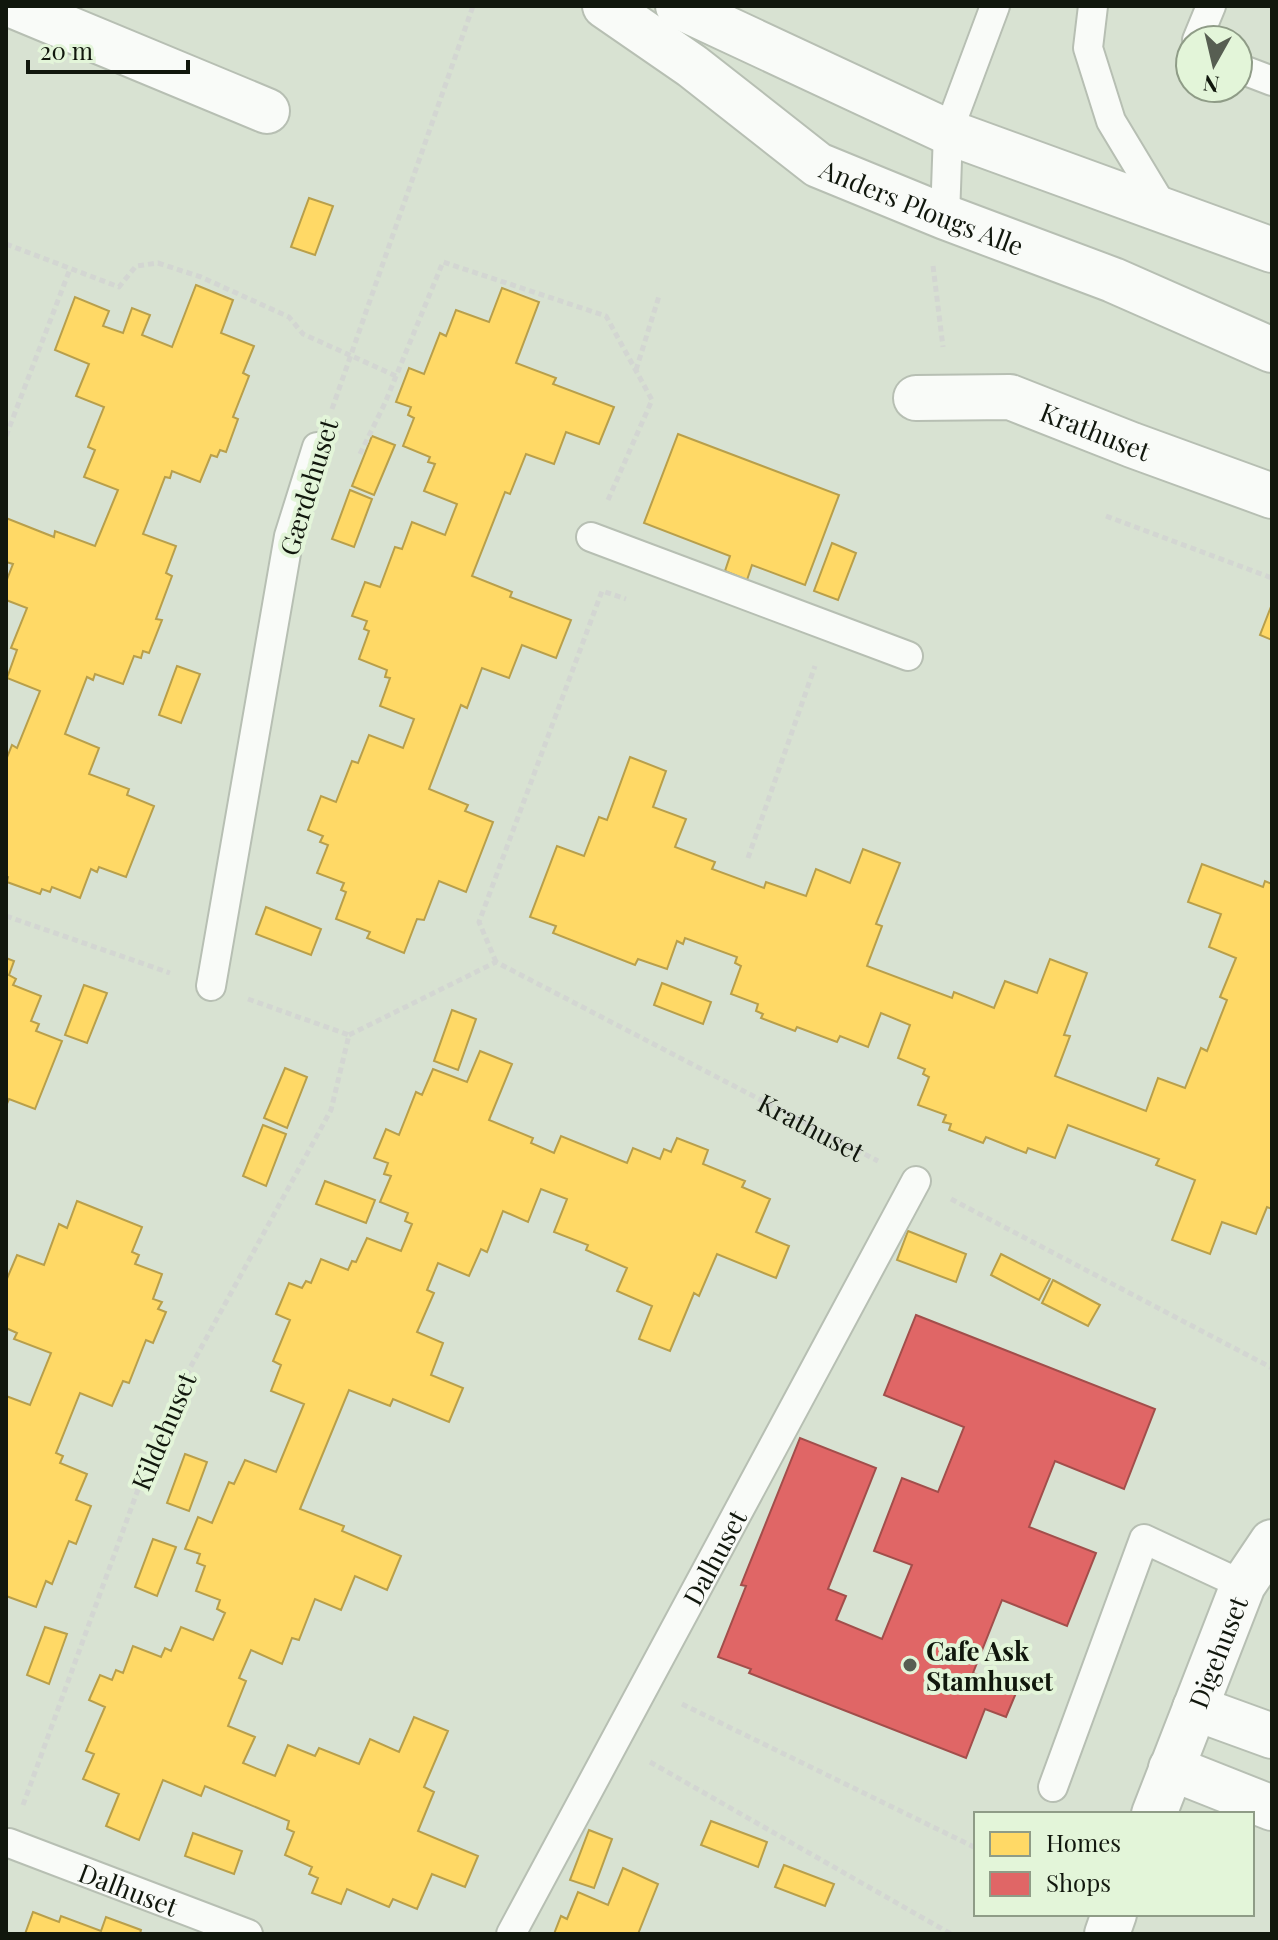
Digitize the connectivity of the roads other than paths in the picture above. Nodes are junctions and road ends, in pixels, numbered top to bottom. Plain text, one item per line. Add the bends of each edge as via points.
1 (14, 6) edge
2 (605, 6) edge
3 (678, 6) edge
4 (995, 6) edge
5 (1093, 6) edge
6 (267, 111) dead end
7 (948, 132) junction
8 (1164, 209) junction
9 (936, 213) junction
10 (1272, 250) edge
11 (1272, 350) edge
12 (932, 397) road end
13 (317, 447) road end
14 (1272, 496) edge
15 (591, 537) road end
16 (908, 656) dead end
17 (211, 986) dead end
18 (916, 1181) road end
19 (1272, 1542) edge
20 (1243, 1585) junction
21 (1195, 1708) junction
22 (1272, 1736) edge
23 (1171, 1768) junction
24 (1053, 1787) dead end
25 (1272, 1808) edge
26 (1155, 1812) edge
27 (9, 1843) road end
28 (248, 1934) edge
29 (511, 1934) edge

1 - 6 street
2 - 9 street, Anders Plougs Alle via 818,165
3 - 7 street
4 - 7 lane
5 - 8 lane via 1088,48 1111,121
7 - 8 street
7 - 9 lane
8 - 10 street
9 - 11 street, Anders Plougs Alle via 1113,280
12 - 14 street, Krathuset via 1010,397
13 - 17 lane, Gærdehuset via 289,536
15 - 16 lane
18 - 29 lane, Dalhuset
19 - 20 street, Digehuset
20 - 21 street, Digehuset
20 - 24 lane via 1144,1539
21 - 22 street
21 - 23 street, Digehuset
23 - 25 street
23 - 26 street, Digehuset
27 - 28 lane, Dalhuset

